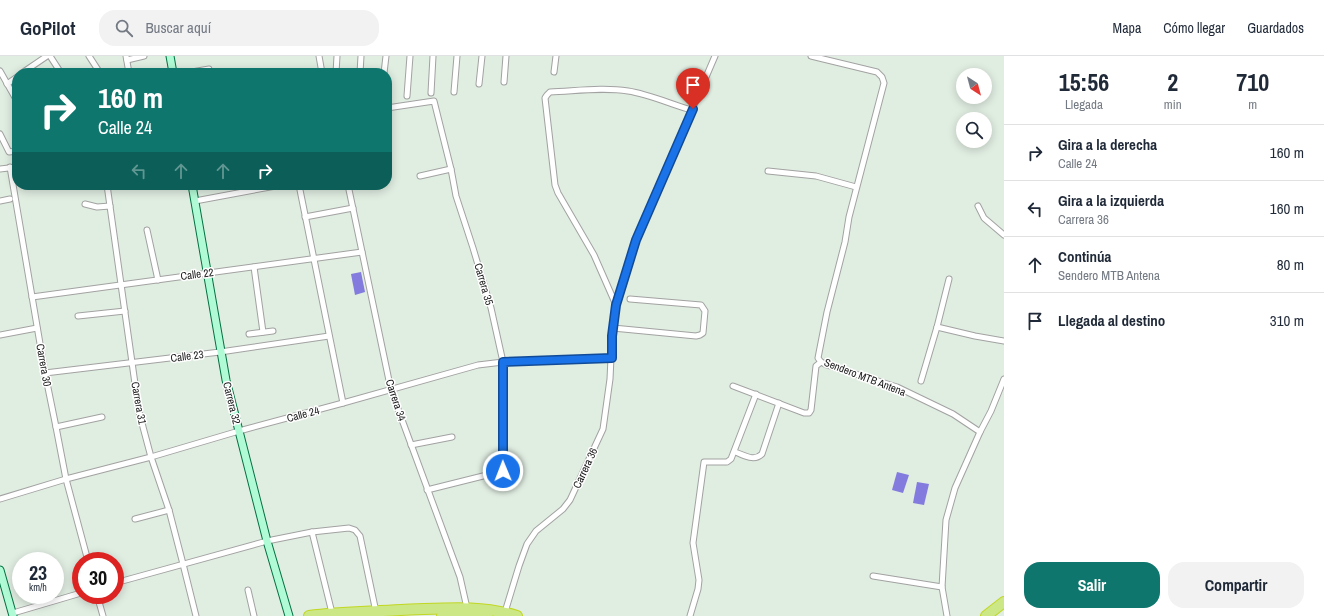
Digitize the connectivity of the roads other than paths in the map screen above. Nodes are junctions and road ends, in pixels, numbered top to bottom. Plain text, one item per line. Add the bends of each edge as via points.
1 (46, 56) edge
2 (50, 56) edge
3 (89, 56) edge
4 (144, 56) edge
5 (170, 56) edge
6 (319, 56) edge
7 (337, 56) edge
8 (361, 56) edge
9 (386, 56) edge
10 (410, 56) edge
11 (433, 56) edge
12 (457, 56) edge
13 (482, 56) edge
14 (506, 56) edge
15 (556, 56) edge
16 (716, 56) edge
17 (811, 56) edge
18 (127, 58) edge
19 (29, 68) edge
20 (58, 68) edge
21 (97, 68) edge
22 (128, 68) edge
23 (172, 68) edge
24 (321, 68) edge
25 (336, 68) edge
26 (360, 68) edge
27 (385, 68) edge
28 (0, 71) edge
29 (554, 72) dead end
30 (12, 80) edge
31 (504, 82) dead end
32 (7, 84) junction
33 (479, 84) dead end
34 (12, 92) edge
35 (454, 92) dead end
36 (431, 93) dead end
37 (407, 96) dead end
38 (392, 107) edge
39 (693, 109) junction
40 (0, 134) edge
41 (12, 152) edge
42 (10, 168) joint
43 (0, 169) edge
44 (451, 169) junction
45 (768, 170) dead end
46 (420, 176) dead end
47 (12, 180) edge
48 (856, 187) junction
49 (14, 190) edge
50 (108, 190) edge
51 (193, 190) edge
52 (254, 190) edge
53 (300, 190) edge
54 (349, 190) edge
55 (10, 199) dead end
56 (0, 201) edge
57 (195, 201) junction
58 (84, 204) dead end
59 (110, 206) junction
60 (978, 206) dead end
61 (353, 208) junction
62 (305, 217) junction
63 (147, 230) dead end
64 (1004, 235) edge
65 (362, 252) junction
66 (314, 259) junction
67 (254, 267) junction
68 (207, 273) junction
69 (949, 279) dead end
70 (158, 280) junction
71 (121, 284) junction
72 (32, 296) junction
73 (630, 300) dead end
74 (616, 305) junction
75 (125, 311) junction
76 (78, 316) dead end
77 (937, 327) junction
78 (37, 328) junction
79 (613, 328) junction
80 (273, 331) dead end
81 (263, 332) junction
82 (249, 334) dead end
83 (0, 335) edge
84 (329, 336) junction
85 (1004, 341) edge
86 (220, 352) junction
87 (612, 358) junction
88 (132, 362) junction
89 (503, 362) junction
90 (821, 362) junction
91 (45, 373) junction
92 (1004, 379) edge
93 (921, 382) dead end
94 (733, 386) dead end
95 (391, 390) junction
96 (756, 394) junction
97 (343, 403) junction
98 (779, 403) junction
99 (102, 417) dead end
100 (56, 427) junction
101 (239, 431) junction
102 (980, 432) junction
103 (452, 437) dead end
104 (411, 445) junction
105 (735, 452) junction
106 (151, 457) junction
107 (66, 479) junction
108 (427, 490) junction
109 (0, 499) edge
110 (168, 510) junction
111 (135, 519) dead end
112 (312, 532) junction
113 (267, 541) junction
114 (86, 552) edge
115 (183, 564) junction
116 (0, 570) edge
117 (873, 576) dead end
118 (124, 580) edge
119 (942, 587) junction
120 (248, 590) dead end
121 (72, 596) edge
122 (1004, 602) edge
123 (100, 604) edge
124 (467, 608) junction
125 (376, 612) junction
126 (505, 612) junction
127 (332, 613) junction
128 (13, 614) edge
129 (103, 616) edge
130 (196, 616) edge
131 (254, 616) edge
132 (289, 616) edge
133 (309, 616) edge
134 (424, 616) edge
135 (487, 616) edge
136 (517, 616) edge
137 (690, 616) edge
138 (946, 616) edge
139 (986, 616) edge

1 - 19 street
2 - 20 street
3 - 21 street
4 - 18 street
5 - 23 street
6 - 24 street
7 - 25 street
8 - 26 street
9 - 27 street
10 - 37 street
11 - 36 street
12 - 35 street
13 - 33 street
14 - 31 street
15 - 29 street
16 - 39 street
17 - 48 street, Sendero MTB Antena via 877,72 882,77 884,83
18 - 22 street
28 - 32 street
30 - 32 street
32 - 34 street
38 - 44 street, Carrera 35 via 434,101
39 - 74 street via 636,240
39 - 74 street via 628,91 550,92 545,98 555,185 594,256
40 - 41 street via 9,152
42 - 43 street
42 - 47 street, Carrera 30
44 - 46 street
44 - 89 street, Carrera 35 via 456,196 491,308
45 - 48 street via 816,176
48 - 90 street, Sendero MTB Antena via 846,242 819,347 818,358
49 - 72 street, Carrera 30
50 - 59 street, Carrera 31
51 - 57 street, Carrera 32
52 - 57 street
53 - 62 street
54 - 61 street, Carrera 34
55 - 56 street
57 - 68 street, Carrera 32
58 - 59 street
59 - 71 street, Carrera 31
60 - 64 street via 984,218
61 - 62 street
61 - 65 street, Carrera 34
62 - 66 street
63 - 70 street
65 - 66 street, Calle 22
65 - 95 street, Carrera 34
66 - 67 street, Calle 22
66 - 84 street
67 - 68 street, Calle 22
67 - 81 street
68 - 70 street, Calle 22
68 - 86 street, Carrera 32
69 - 77 street
70 - 71 street, Calle 22
71 - 72 street, Calle 22
71 - 75 street, Carrera 31
72 - 78 street, Carrera 30
73 - 79 street via 701,305 705,311 703,333 696,336
74 - 79 street, Carrera 36
75 - 76 street
75 - 88 street, Carrera 31
77 - 85 street
77 - 93 street
78 - 83 street
78 - 91 street, Carrera 30
79 - 87 street, Carrera 36
80 - 81 street
81 - 82 street
84 - 86 street, Calle 23
84 - 97 street
86 - 88 street, Calle 23
86 - 101 street, Carrera 32
87 - 89 street, Calle 24
87 - 126 street, Carrera 36 via 603,429 570,500 536,531 527,544
88 - 91 street, Calle 23
88 - 106 street, Carrera 31 via 139,412
89 - 95 street, Calle 24 via 478,365
89 - 108 street, Carrera 35 via 503,471
90 - 98 street via 816,366 809,413
90 - 102 street, Sendero MTB Antena via 897,387 954,414
91 - 100 street, Carrera 30
92 - 102 street
94 - 96 street
95 - 97 street, Calle 24
95 - 104 street, Carrera 34
96 - 98 street
96 - 105 street
97 - 101 street, Calle 24
98 - 105 street via 762,454 754,458
99 - 100 street
100 - 107 street, Carrera 30
101 - 106 street, Calle 24
101 - 113 street, Carrera 32
102 - 119 street via 955,488 946,520
103 - 104 street
104 - 108 street, Carrera 34
105 - 137 street via 727,462 704,462 693,543 699,580
106 - 107 street, Calle 24
106 - 110 street, Carrera 31
107 - 109 street, Calle 24
107 - 114 street, Carrera 30
108 - 124 street, Carrera 34 via 460,577
110 - 111 street
110 - 115 street, Carrera 31
112 - 113 street
112 - 125 street via 349,528 360,536
112 - 127 street
113 - 115 street
113 - 132 street, Carrera 32
115 - 118 street
115 - 130 street, Carrera 31
116 - 128 street
117 - 119 street
119 - 138 street
120 - 131 street
121 - 128 street
122 - 139 highway
123 - 129 street
124 - 125 highway
124 - 126 highway
125 - 127 highway
126 - 136 highway
127 - 133 highway
134 - 135 highway

